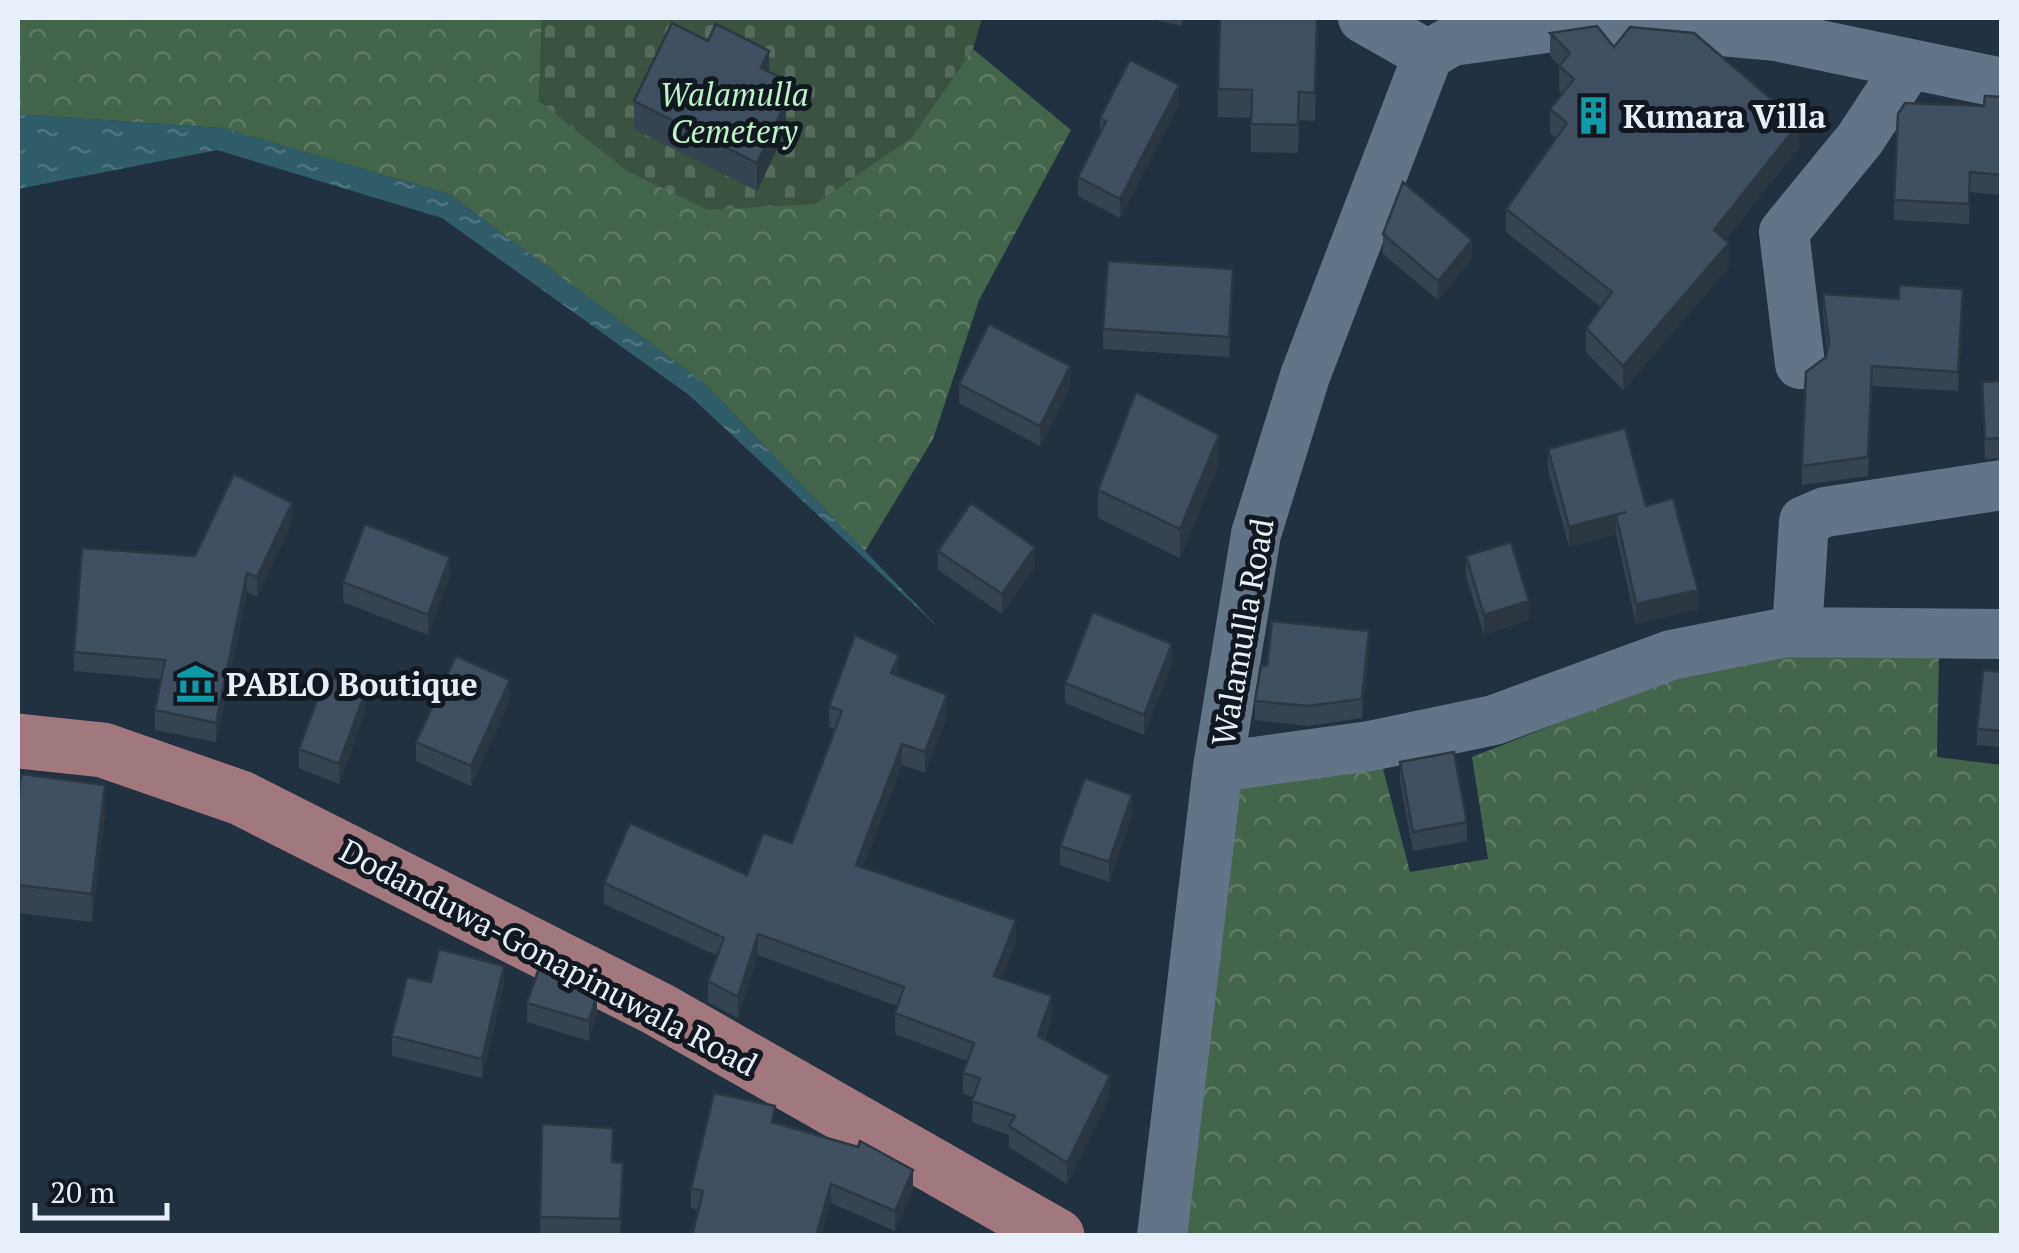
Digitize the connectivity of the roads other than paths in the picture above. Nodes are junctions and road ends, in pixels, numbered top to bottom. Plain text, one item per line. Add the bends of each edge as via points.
1 (1363, 18) edge
2 (1428, 55) junction
3 (1908, 66) junction
4 (2002, 83) edge
5 (1800, 364) dead end
6 (2002, 485) edge
7 (1797, 632) junction
8 (2002, 634) edge
9 (18, 741) edge
10 (1218, 768) junction
11 (1058, 1236) edge
12 (1162, 1236) edge

1 - 2 street
2 - 3 street via 1452,41 1605,20 1776,36
2 - 10 street, Walamulla Road via 1304,376 1256,534
3 - 4 street
3 - 5 street via 1860,139 1784,232
6 - 7 street via 1804,520
7 - 8 street
7 - 10 street via 1671,655 1494,720
9 - 11 main road, Dodanduwa-Gonapinuwala Road via 103,750 240,798 658,1009
10 - 12 street, Walamulla Road

